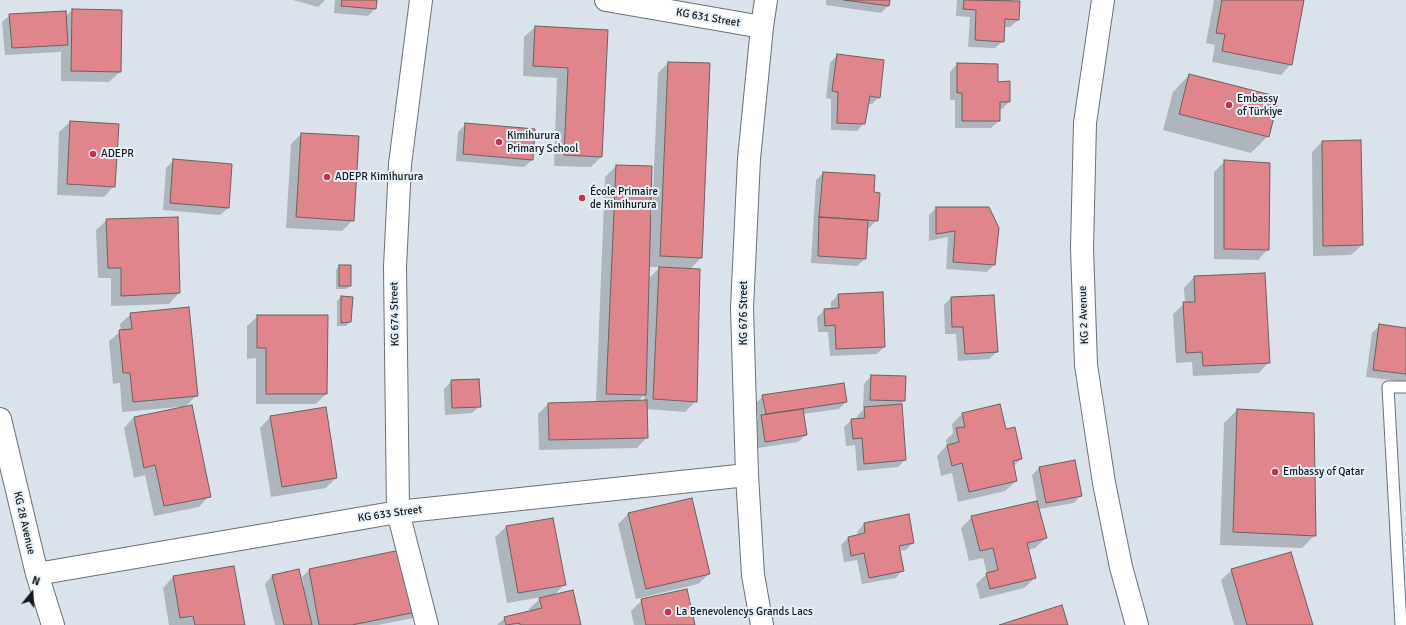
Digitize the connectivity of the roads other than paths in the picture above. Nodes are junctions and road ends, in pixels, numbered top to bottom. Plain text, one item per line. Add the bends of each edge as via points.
1 (422, 0) edge
2 (606, 0) edge
3 (766, 0) edge
4 (1102, 0) edge
5 (762, 27) junction
6 (1406, 387) edge
7 (0, 419) edge
8 (747, 475) junction
9 (398, 512) junction
10 (36, 574) junction
11 (53, 625) edge
12 (427, 625) edge
13 (762, 625) edge
14 (1137, 625) edge
15 (1401, 625) edge

1 - 9 street, KG 674 Street via 400,164 394,267
2 - 5 street, KG 631 Street
3 - 5 street, KG 676 Street
4 - 14 street, KG 2 Avenue via 1085,123 1082,248 1086,365 1104,483 1121,567
5 - 8 street, KG 676 Street via 749,159 742,308
6 - 15 lane via 1388,387
7 - 10 street, KG 28 Avenue
8 - 9 street, KG 633 Street
8 - 13 street, KG 676 Street via 753,575
9 - 10 street, KG 633 Street
9 - 12 street, KG 674 Street
10 - 11 street, KG 28 Avenue

